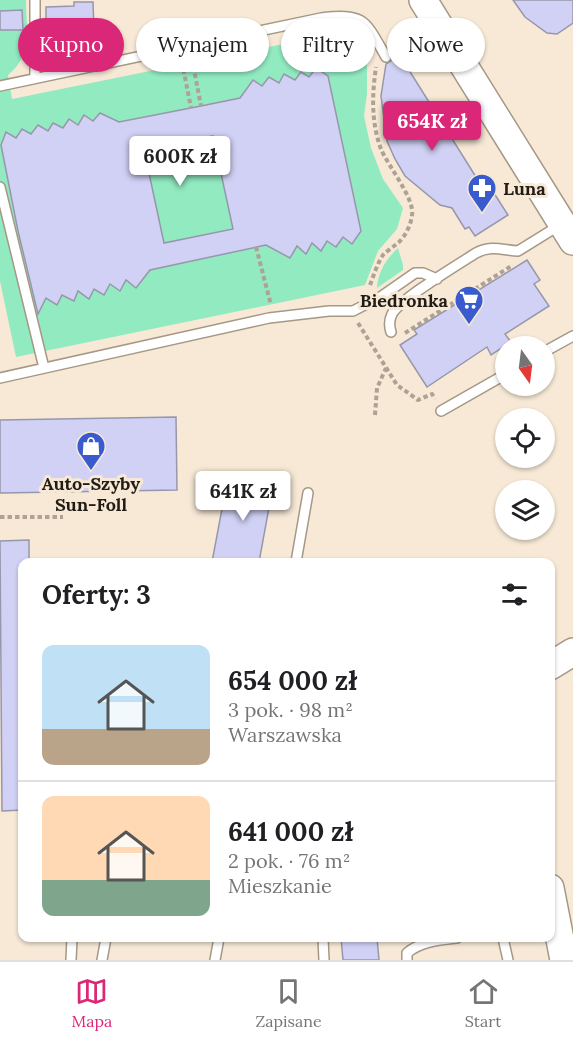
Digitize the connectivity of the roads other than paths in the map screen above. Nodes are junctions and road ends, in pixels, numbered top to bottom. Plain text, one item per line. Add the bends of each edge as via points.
1 (35, 0) edge
2 (423, 0) edge
3 (386, 57) road end
4 (35, 78) junction
5 (0, 86) edge
6 (0, 187) edge
7 (568, 232) edge
8 (437, 279) junction
9 (391, 332) dead end
10 (573, 336) edge
11 (555, 346) edge
12 (44, 368) junction
13 (0, 378) edge
14 (495, 380) edge
15 (441, 411) road end
16 (308, 493) dead end
17 (297, 558) edge
18 (573, 652) edge
19 (555, 663) edge
20 (555, 926) edge
21 (72, 942) edge
22 (105, 942) edge
23 (218, 942) edge
24 (323, 942) edge
25 (430, 942) edge
26 (504, 942) edge
27 (71, 960) edge
28 (102, 960) edge
29 (215, 960) edge
30 (324, 960) edge
31 (407, 960) edge
32 (508, 960) edge
33 (564, 960) edge

1 - 4 lane
2 - 7 main road
3 - 4 lane via 368,26 346,15
4 - 5 lane
6 - 12 lane
7 - 8 lane via 518,251 485,249
8 - 9 lane via 392,313
8 - 12 lane via 415,273 352,311 274,317
10 - 11 lane
12 - 13 lane
14 - 15 lane
16 - 17 lane
18 - 19 main road
20 - 33 main road
21 - 27 lane
22 - 28 lane
23 - 29 lane
24 - 30 lane
25 - 31 lane via 414,947 407,953
26 - 32 lane

